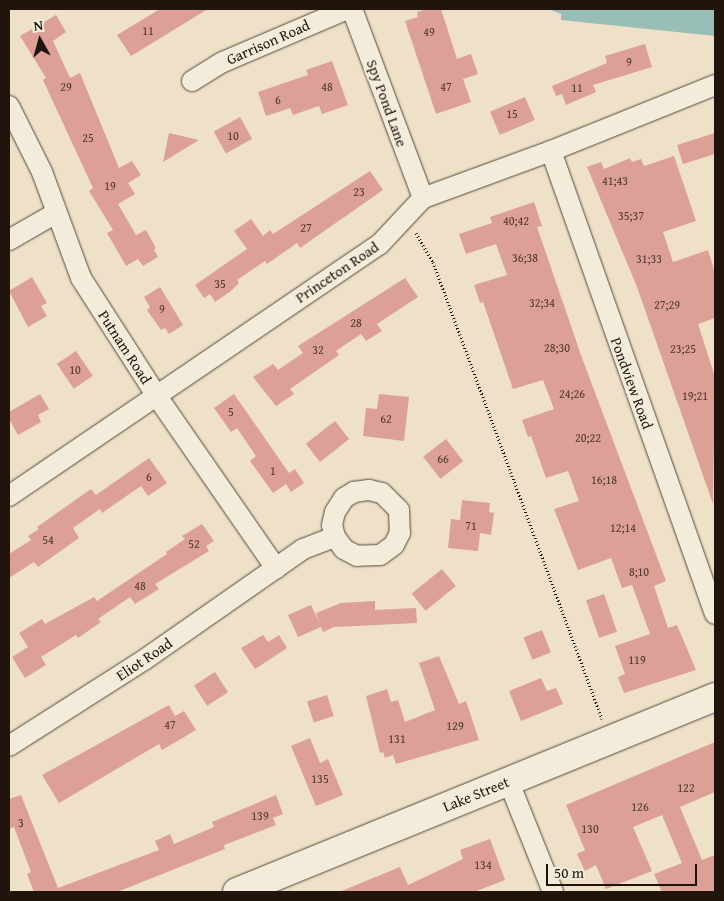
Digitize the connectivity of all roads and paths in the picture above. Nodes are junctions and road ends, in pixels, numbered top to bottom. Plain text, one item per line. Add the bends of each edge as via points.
1 (346, 9) edge
2 (352, 9) edge
3 (192, 81) dead end
4 (715, 85) edge
5 (9, 106) edge
6 (551, 152) junction
7 (423, 198) junction
8 (56, 213) junction
9 (406, 216) junction
10 (9, 240) edge
11 (156, 395) junction
12 (9, 496) edge
13 (336, 537) dead end
14 (276, 568) junction
15 (715, 614) edge
16 (715, 697) edge
17 (602, 720) dead end
18 (9, 746) edge
19 (508, 780) junction
20 (237, 892) edge
21 (553, 892) edge

1 - 3 street, Garrison Road via 232,58
2 - 7 street, Spy Pond Lane
4 - 6 street, Princeton Road
5 - 8 street, Putnam Road via 42,172
6 - 7 street, Princeton Road
6 - 15 street, Pondview Road
7 - 9 street, Princeton Road
8 - 10 street
8 - 11 street, Putnam Road via 81,278
9 - 11 street, Princeton Road via 379,245
9 - 17 path via 432,262
11 - 12 street, Princeton Road
11 - 14 street, Putnam Road
13 - 14 street, Eliot Road via 303,549
14 - 18 street, Eliot Road via 144,660
16 - 19 main road, Lake Street
19 - 20 main road, Lake Street
19 - 21 street

